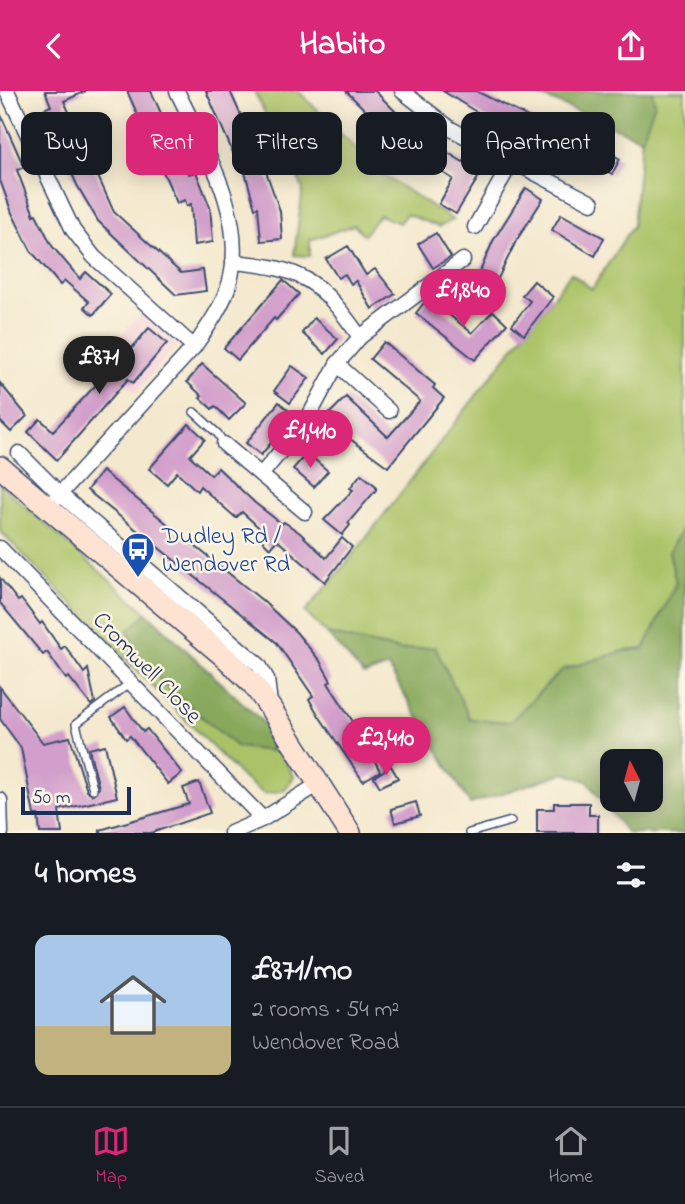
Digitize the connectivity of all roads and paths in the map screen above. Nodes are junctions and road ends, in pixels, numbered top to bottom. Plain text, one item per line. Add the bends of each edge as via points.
1 (7, 91) edge
2 (177, 91) edge
3 (402, 91) edge
4 (461, 134) edge
5 (504, 175) edge
6 (536, 175) edge
7 (592, 202) dead end
8 (475, 227) dead end
9 (463, 260) dead end
10 (233, 262) junction
11 (444, 274) junction
12 (459, 296) dead end
13 (360, 337) junction
14 (194, 347) junction
15 (337, 364) junction
16 (389, 411) dead end
17 (194, 412) dead end
18 (224, 444) joint
19 (19, 453) dead end
20 (0, 467) edge
21 (261, 475) junction
22 (54, 501) junction
23 (305, 512) dead end
24 (0, 548) edge
25 (131, 683) junction
26 (317, 785) junction
27 (93, 789) dead end
28 (0, 800) edge
29 (263, 819) junction
30 (510, 821) dead end
31 (1, 833) edge
32 (231, 833) edge
33 (350, 833) edge
34 (469, 833) edge

1 - 14 street via 72,230 94,257
2 - 10 street via 225,197
3 - 4 street
5 - 8 street
6 - 7 street
9 - 11 street
10 - 13 street via 297,272 317,284
10 - 14 street via 211,324
11 - 12 street
11 - 13 street
13 - 15 street
14 - 22 street
15 - 16 street
15 - 21 street via 308,418
17 - 18 lane
18 - 21 street
19 - 22 street
20 - 22 main road
21 - 23 street
22 - 26 main road via 253,684
24 - 25 street, Cromwell Close
25 - 27 lane via 76,724
25 - 29 street, Cromwell Close
26 - 29 street
26 - 33 main road
28 - 31 street
29 - 32 street
30 - 34 lane

